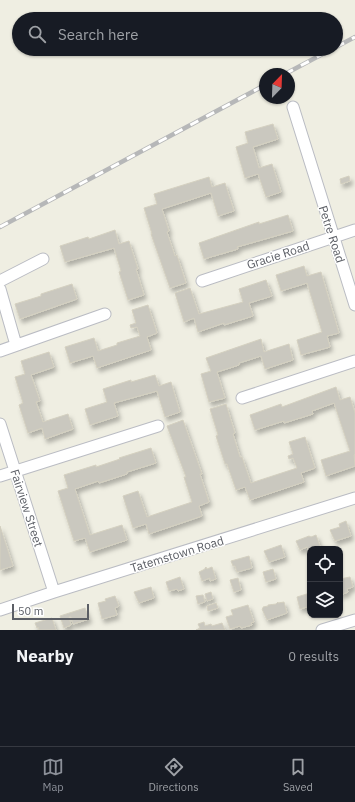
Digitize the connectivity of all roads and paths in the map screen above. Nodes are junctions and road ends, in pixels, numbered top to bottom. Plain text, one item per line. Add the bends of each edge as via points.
1 (293, 107) dead end
2 (355, 230) edge
3 (333, 237) junction
4 (43, 259) dead end
5 (0, 281) edge
6 (202, 281) dead end
7 (0, 289) edge
8 (355, 305) edge
9 (105, 314) dead end
10 (16, 345) junction
11 (0, 351) edge
12 (355, 361) edge
13 (242, 398) dead end
14 (0, 424) edge
15 (158, 426) dead end
16 (15, 471) junction
17 (0, 476) edge
18 (355, 498) edge
19 (54, 592) junction
20 (0, 610) edge
21 (355, 620) edge
22 (322, 630) edge

1 - 3 street, Petre Road
2 - 3 street, Gracie Road
3 - 6 street, Gracie Road
3 - 8 street, Petre Road
4 - 5 street
7 - 10 street
9 - 10 street
10 - 11 street
12 - 13 street
14 - 16 street, Fairview Street
15 - 16 street
16 - 17 street
16 - 19 street, Fairview Street
18 - 19 street, Tatemstown Road
19 - 20 street, Tatemstown Road
21 - 22 street

